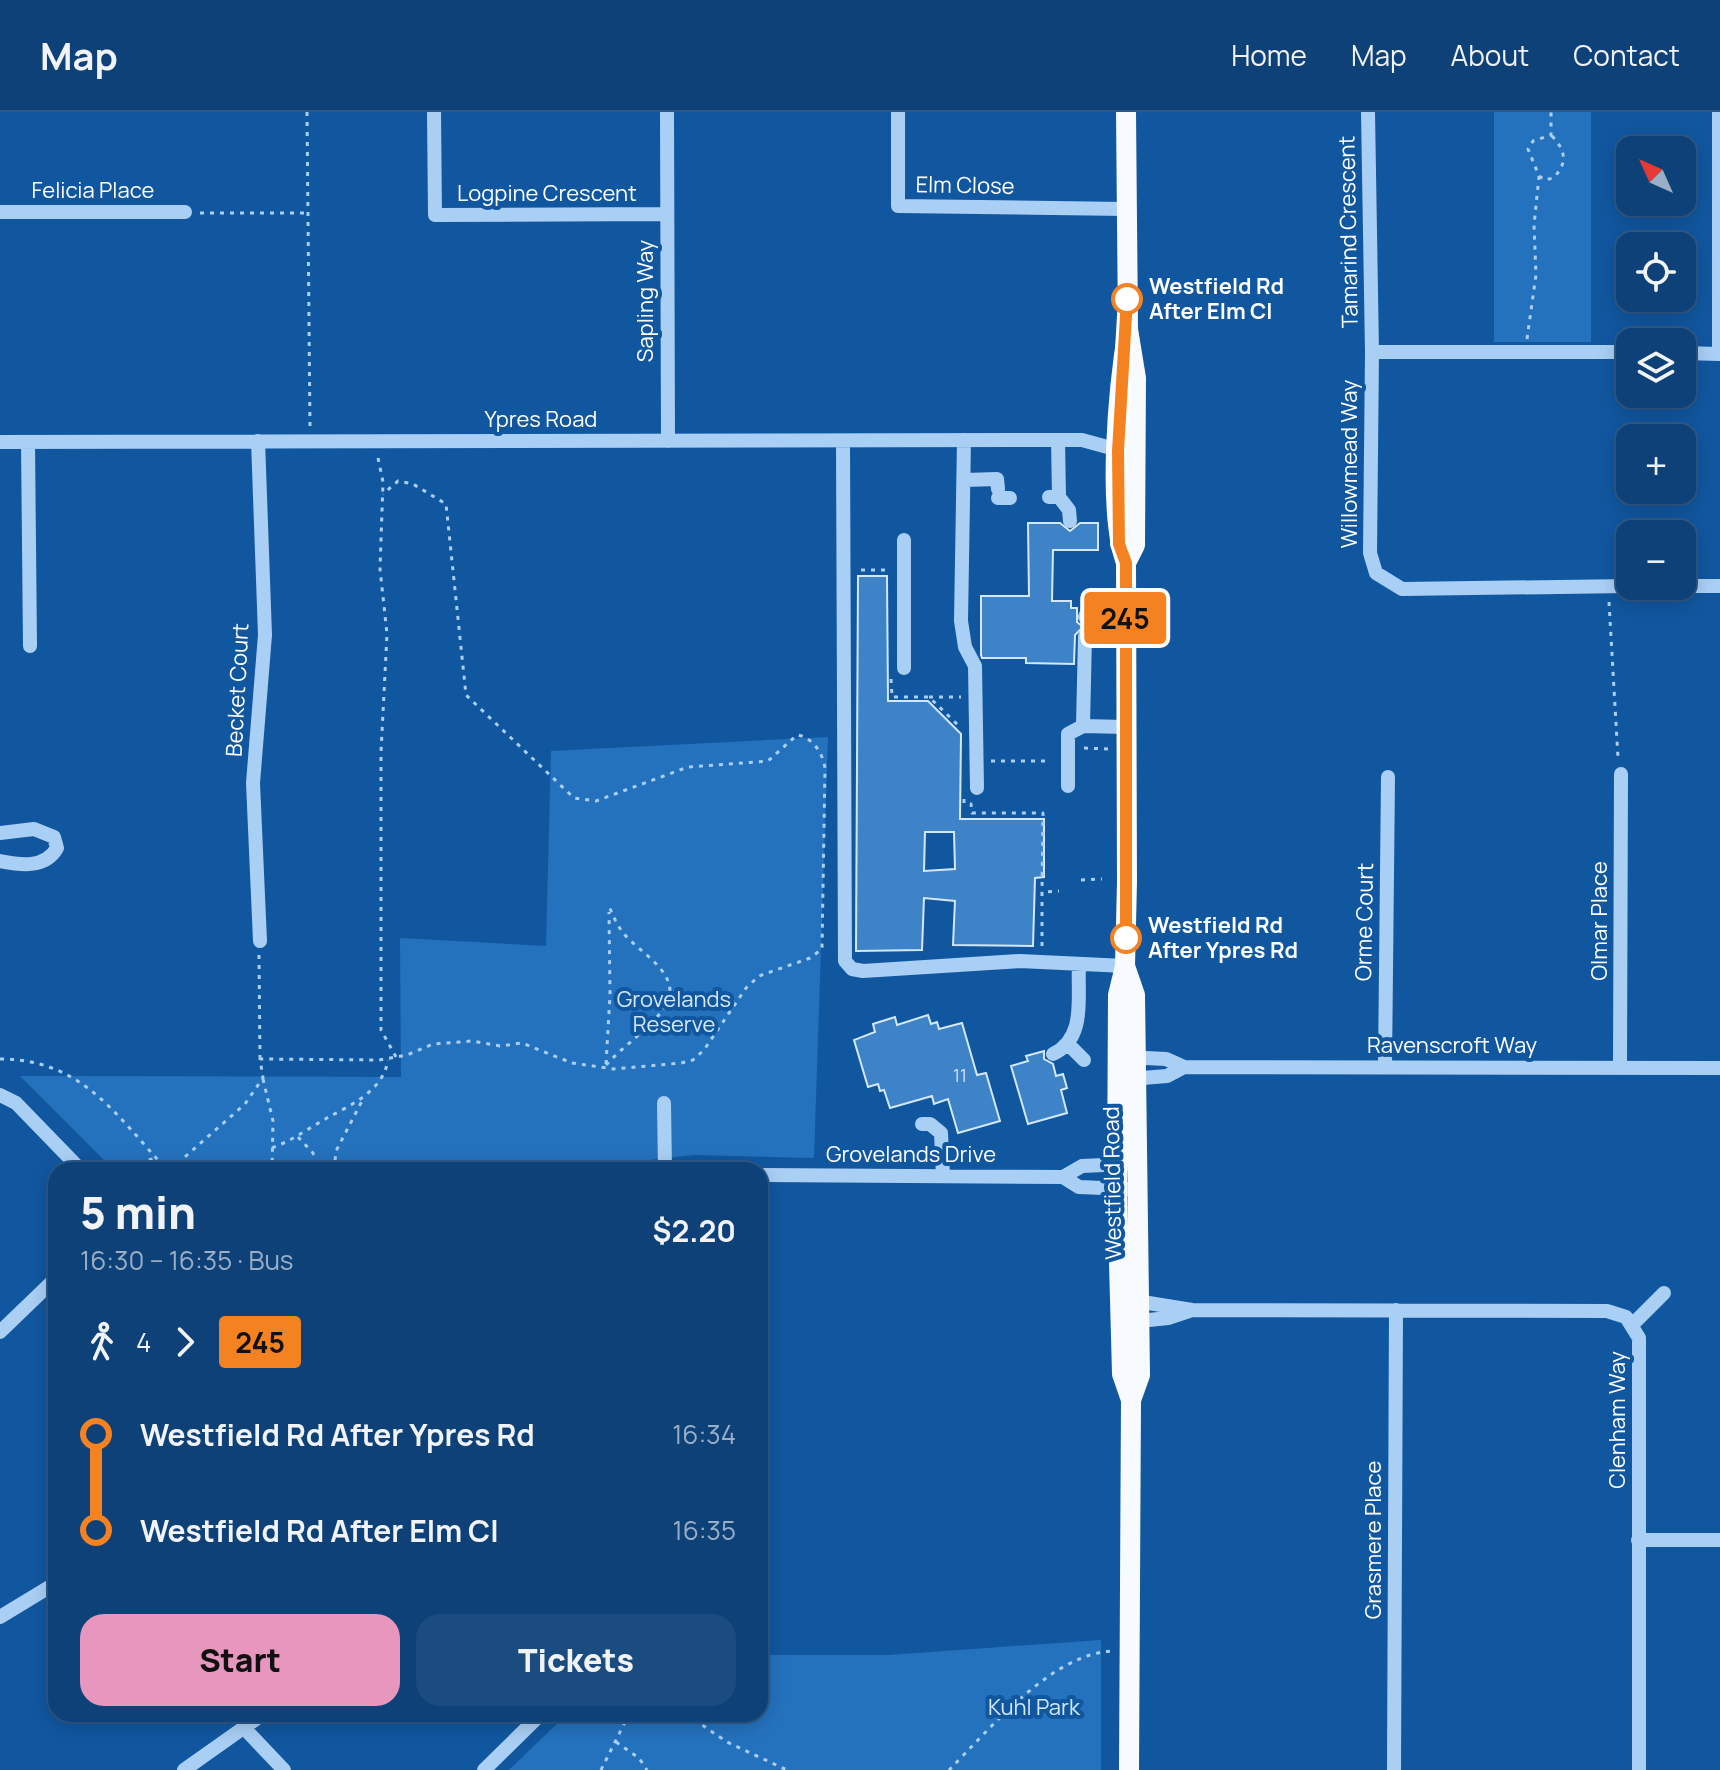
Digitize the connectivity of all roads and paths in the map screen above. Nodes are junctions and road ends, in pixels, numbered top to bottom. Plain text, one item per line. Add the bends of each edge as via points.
1 (307, 112) edge
2 (434, 112) edge
3 (667, 112) edge
4 (898, 112) edge
5 (1126, 112) edge
6 (1368, 112) edge
7 (1551, 112) edge
8 (1719, 112) edge
9 (1551, 135) junction
10 (1539, 176) junction
11 (1126, 209) junction
12 (0, 212) edge
13 (185, 212) joint
14 (309, 213) junction
15 (666, 214) junction
16 (1527, 342) dead end
17 (1372, 352) junction
18 (1616, 352) edge
19 (1696, 353) edge
20 (1719, 354) edge
21 (310, 427) dead end
22 (1126, 427) junction
23 (964, 440) junction
24 (1058, 440) junction
25 (1082, 440) junction
26 (258, 441) junction
27 (668, 441) junction
28 (843, 441) junction
29 (0, 442) edge
30 (28, 442) junction
31 (1126, 451) junction
32 (375, 453) dead end
33 (965, 480) junction
34 (383, 494) junction
35 (1002, 495) dead end
36 (1070, 521) dead end
37 (904, 540) dead end
38 (862, 563) dead end
39 (853, 569) dead end
40 (862, 570) junction
41 (891, 570) dead end
42 (1608, 586) junction
43 (1616, 586) edge
44 (1696, 586) edge
45 (1720, 586) edge
46 (1125, 599) junction
47 (1085, 617) dead end
48 (1085, 636) dead end
49 (30, 646) dead end
50 (898, 666) joint
51 (929, 697) junction
52 (964, 710) dead end
53 (964, 720) dead end
54 (1083, 726) junction
55 (1125, 727) junction
56 (1079, 748) dead end
57 (1108, 749) dead end
58 (985, 761) dead end
59 (1055, 762) dead end
60 (1621, 774) joint
61 (1388, 777) dead end
62 (1068, 786) dead end
63 (971, 789) joint
64 (0, 833) edge
65 (0, 861) edge
66 (1102, 879) dead end
67 (1081, 880) dead end
68 (1059, 891) dead end
69 (1042, 892) junction
70 (606, 898) dead end
71 (609, 906) junction
72 (260, 941) joint
73 (1042, 948) dead end
74 (1079, 965) junction
75 (1125, 966) junction
76 (1068, 1044) junction
77 (1053, 1054) dead end
78 (396, 1057) junction
79 (1126, 1057) junction
80 (389, 1058) junction
81 (0, 1059) edge
82 (260, 1059) junction
83 (1084, 1060) dead end
84 (605, 1066) junction
85 (1385, 1066) junction
86 (1184, 1067) junction
87 (1620, 1068) junction
88 (1720, 1068) edge
89 (263, 1078) junction
90 (1126, 1080) junction
91 (0, 1095) edge
92 (364, 1097) junction
93 (664, 1103) dead end
94 (922, 1124) dead end
95 (298, 1137) junction
96 (272, 1148) junction
97 (156, 1158) junction
98 (73, 1162) edge
99 (141, 1162) edge
100 (160, 1162) edge
101 (178, 1162) edge
102 (272, 1162) edge
103 (316, 1162) edge
104 (334, 1162) edge
105 (665, 1162) edge
106 (1126, 1164) junction
107 (768, 1175) edge
108 (943, 1176) junction
109 (1063, 1177) junction
110 (1126, 1189) junction
111 (48, 1286) edge
112 (1664, 1293) dead end
113 (1130, 1300) junction
114 (1192, 1310) junction
115 (1396, 1310) junction
116 (1130, 1322) junction
117 (1633, 1324) junction
118 (0, 1332) edge
119 (1638, 1540) junction
120 (1720, 1540) edge
121 (48, 1588) edge
122 (0, 1617) edge
123 (1113, 1651) dead end
124 (252, 1722) edge
125 (533, 1722) edge
126 (625, 1722) edge
127 (698, 1722) edge
128 (244, 1728) junction
129 (616, 1742) junction
130 (184, 1770) edge
131 (284, 1770) edge
132 (484, 1770) edge
133 (601, 1770) edge
134 (647, 1770) edge
135 (787, 1770) edge
136 (949, 1770) edge
137 (1129, 1770) edge
138 (1394, 1770) edge
139 (1639, 1770) edge

1 - 14 path
2 - 15 street, Logpine Crescent via 435,215
3 - 15 street, Sapling Way
4 - 11 street, Elm Close via 898,206
5 - 11 main road, Westfield Road
6 - 17 street, Tamarind Crescent
7 - 9 path
8 - 20 street
9 - 10 path via 1533,141 1528,149
9 - 10 path via 1563,148 1564,162 1553,178
10 - 16 path via 1536,275
11 - 22 main road, Westfield Road via 1128,329 1136,378
12 - 13 street, Felicia Place
13 - 14 path
14 - 21 path
15 - 27 street, Sapling Way
17 - 18 street, Willowmead Way
17 - 42 street, Willowmead Way via 1370,553 1379,577 1402,589
19 - 20 street
22 - 25 street, Ypres Road
22 - 31 main road, Westfield Road
23 - 24 street, Ypres Road
23 - 28 street, Ypres Road
23 - 33 street
24 - 25 street, Ypres Road
24 - 36 street via 1054,497 1069,510
25 - 31 street, Ypres Road
26 - 27 street, Ypres Road
26 - 30 street, Ypres Road
26 - 72 street, Becket Court via 265,635 253,783
27 - 28 street, Ypres Road
28 - 74 street via 845,961 863,971 1020,961
29 - 30 street, Ypres Road
30 - 49 street
31 - 46 main road, Westfield Road via 1135,545 1126,563
32 - 34 path
33 - 35 street via 997,479
33 - 63 street via 961,621 975,666
34 - 78 path via 380,569 387,634 381,752 381,1030
34 - 84 path via 398,481 446,504 466,695 574,798 596,801 688,767 768,761 797,735 812,743 824,760 822,949 753,981 693,1060
37 - 50 street
38 - 40 path
39 - 40 path
40 - 41 path
42 - 43 street, Willowmead Way
42 - 60 path
44 - 45 street
46 - 47 street via 1092,600
46 - 55 main road, Westfield Road
48 - 54 street
50 - 51 path via 892,697
51 - 52 path via 963,697
51 - 53 path via 964,731
54 - 55 street
54 - 62 street via 1068,734
55 - 75 main road, Westfield Road
56 - 57 path
58 - 59 path
60 - 87 street, Olmar Place
61 - 85 street, Orme Court
63 - 69 path via 964,803 971,804 972,813 1043,813
64 - 65 street via 41,830 54,837 57,848 37,863
66 - 67 path
68 - 69 path
69 - 73 path
70 - 71 path
71 - 84 path
71 - 84 path via 622,931 657,961 671,998
72 - 82 path
74 - 75 street
74 - 76 street via 1077,1024
75 - 79 main road, Westfield Road via 1135,995
76 - 77 street
76 - 83 street
78 - 80 path
78 - 84 path via 433,1044 522,1043 572,1063
79 - 86 street, Ravenscroft Way via 1166,1059
79 - 90 main road, Westfield Road
80 - 82 path
80 - 92 path via 383,1078
81 - 97 path via 48,1064 82,1080
82 - 89 path
85 - 86 street, Ravenscroft Way
85 - 87 street, Ravenscroft Way
86 - 90 street, Ravenscroft Way via 1167,1076
87 - 88 street, Ravenscroft Way
89 - 96 path via 273,1121
89 - 101 path via 245,1104
90 - 106 main road, Westfield Road
91 - 98 street via 16,1103
92 - 95 path
92 - 104 path
93 - 105 street
94 - 108 street via 941,1133
95 - 96 path
95 - 103 path
96 - 102 path
97 - 99 path
97 - 100 path
106 - 109 street, Grovelands Drive via 1082,1166
106 - 110 main road, Westfield Road
107 - 108 street, Grovelands Drive
108 - 109 street, Grovelands Drive
109 - 110 street, Grovelands Drive via 1079,1187
110 - 113 main road, Westfield Road
111 - 118 street
112 - 117 street
113 - 114 street, Clenham Way
113 - 116 main road, Westfield Road
114 - 115 street, Clenham Way
114 - 116 street, Clenham Way
115 - 117 street, Clenham Way via 1607,1311
115 - 138 street, Grasmere Place
116 - 137 main road, Westfield Road via 1140,1375 1131,1400
117 - 119 street, Clenham Way via 1639,1338
119 - 120 street
119 - 139 street, Clenham Way
121 - 122 street
123 - 136 path via 1084,1656 1039,1683
124 - 128 street
125 - 132 street
126 - 129 path
127 - 135 path
128 - 130 street
128 - 131 street
129 - 133 path
129 - 134 path

